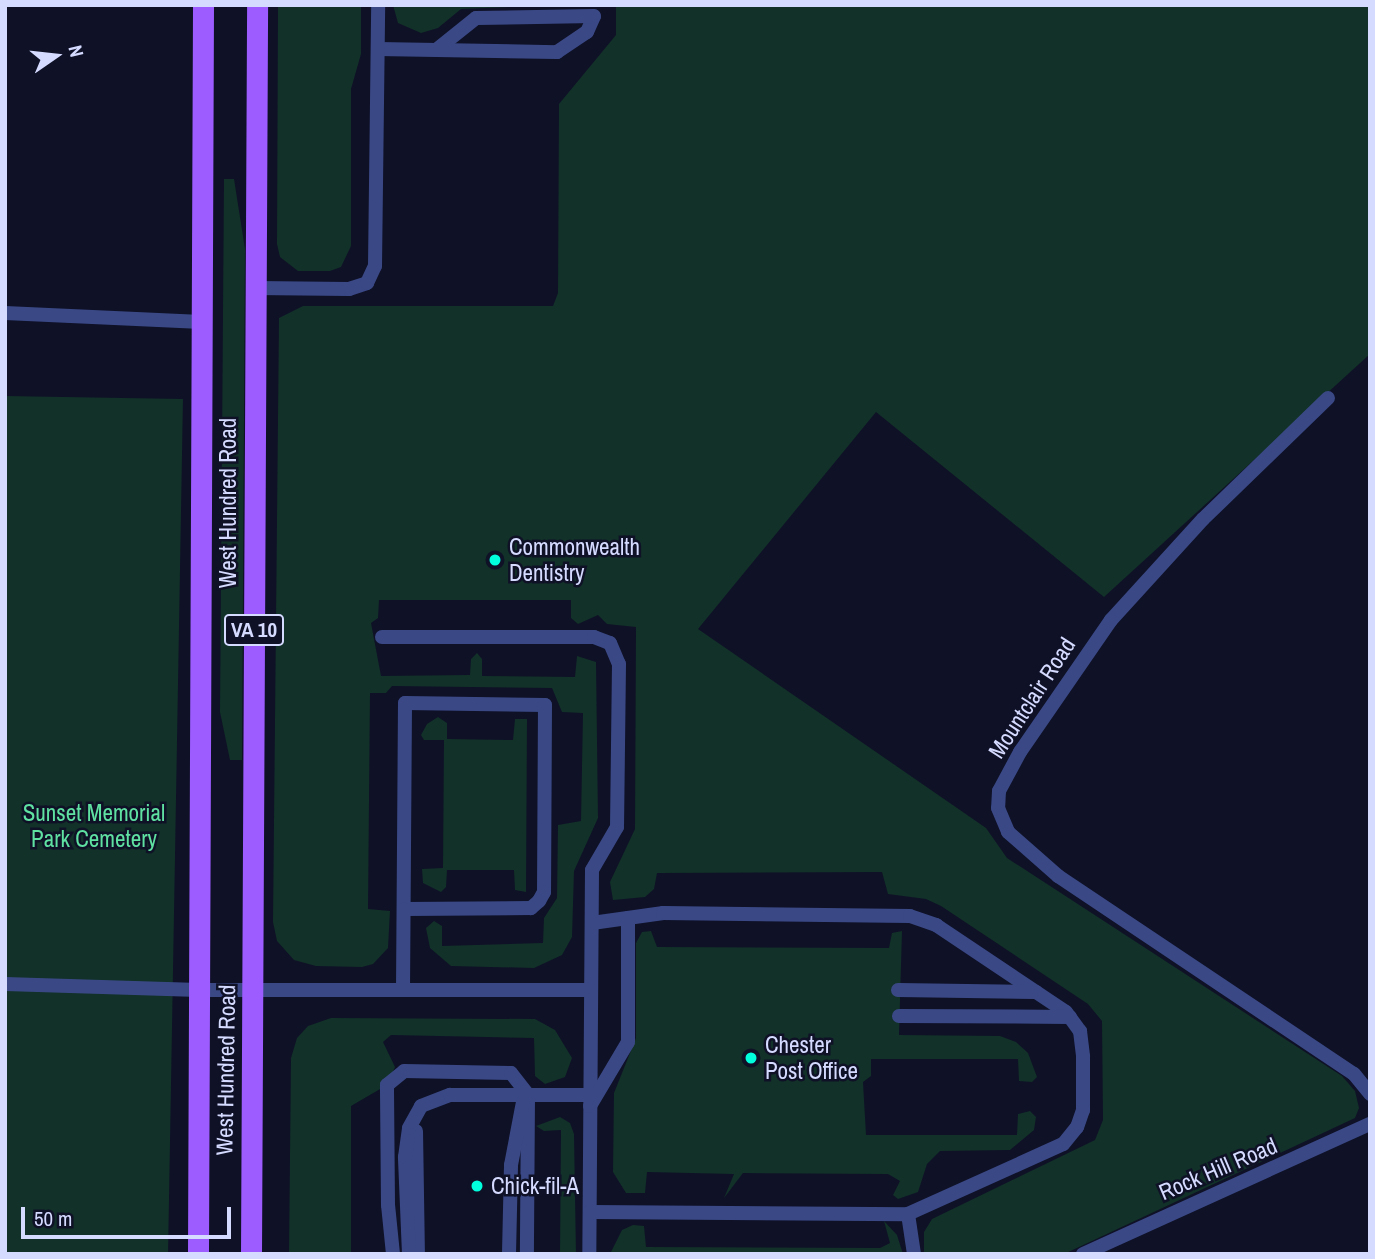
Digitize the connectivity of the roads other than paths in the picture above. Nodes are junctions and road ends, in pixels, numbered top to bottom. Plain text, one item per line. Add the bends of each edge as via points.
1 (203, 5) edge
2 (257, 5) edge
3 (378, 5) edge
4 (378, 49) junction
5 (436, 50) junction
6 (255, 288) junction
7 (5, 313) edge
8 (202, 322) junction
9 (1328, 398) dead end
10 (382, 637) dead end
11 (405, 909) junction
12 (628, 918) junction
13 (592, 923) junction
14 (5, 984) edge
15 (199, 990) junction
16 (254, 990) junction
17 (403, 990) junction
18 (591, 990) junction
19 (898, 990) dead end
20 (1036, 992) junction
21 (899, 1016) dead end
22 (1070, 1017) junction
23 (1370, 1094) edge
24 (528, 1095) junction
25 (590, 1101) junction
26 (418, 1112) junction
27 (1370, 1124) edge
28 (590, 1212) junction
29 (908, 1214) junction
30 (198, 1254) edge
31 (251, 1254) edge
32 (393, 1254) edge
33 (409, 1254) edge
34 (418, 1254) edge
35 (509, 1254) edge
36 (527, 1254) edge
37 (589, 1254) edge
38 (915, 1254) edge
39 (1083, 1254) edge

1 - 8 main road, West Hundred Road / VA 10
2 - 6 main road, West Hundred Road / VA 10
3 - 4 street
4 - 5 street
4 - 6 street via 375,267 369,279 349,289
5 - 5 street via 557,52 587,32 594,16 476,18
6 - 16 main road, West Hundred Road / VA 10
7 - 8 street
8 - 15 main road, West Hundred Road / VA 10
9 - 23 street, Mountclair Road via 1203,519 1111,620 1020,752 999,791 998,808 1008,832 1058,876 1354,1074
10 - 13 street via 594,638 610,643 619,664 617,827 592,870
11 - 11 street via 405,703 545,705 544,892 540,901 531,908
11 - 17 street
12 - 13 street
12 - 20 street via 663,914 910,916 936,925
12 - 25 street via 628,1042
13 - 18 street
14 - 15 street
15 - 16 street
15 - 30 main road, West Hundred Road / VA 10
16 - 17 street
16 - 31 main road, West Hundred Road / VA 10
17 - 18 street
18 - 25 street
19 - 20 street
20 - 22 street
21 - 22 street
22 - 29 street via 1080,1031 1083,1110 1063,1144
24 - 25 street
24 - 26 street via 450,1095 421,1106
24 - 32 street via 511,1073 404,1071 387,1085
24 - 35 street via 514,1131
24 - 36 street
25 - 28 street
26 - 33 street via 408,1128 405,1157
26 - 34 street
27 - 39 street, Rock Hill Road
28 - 29 street
28 - 37 street
29 - 38 street

